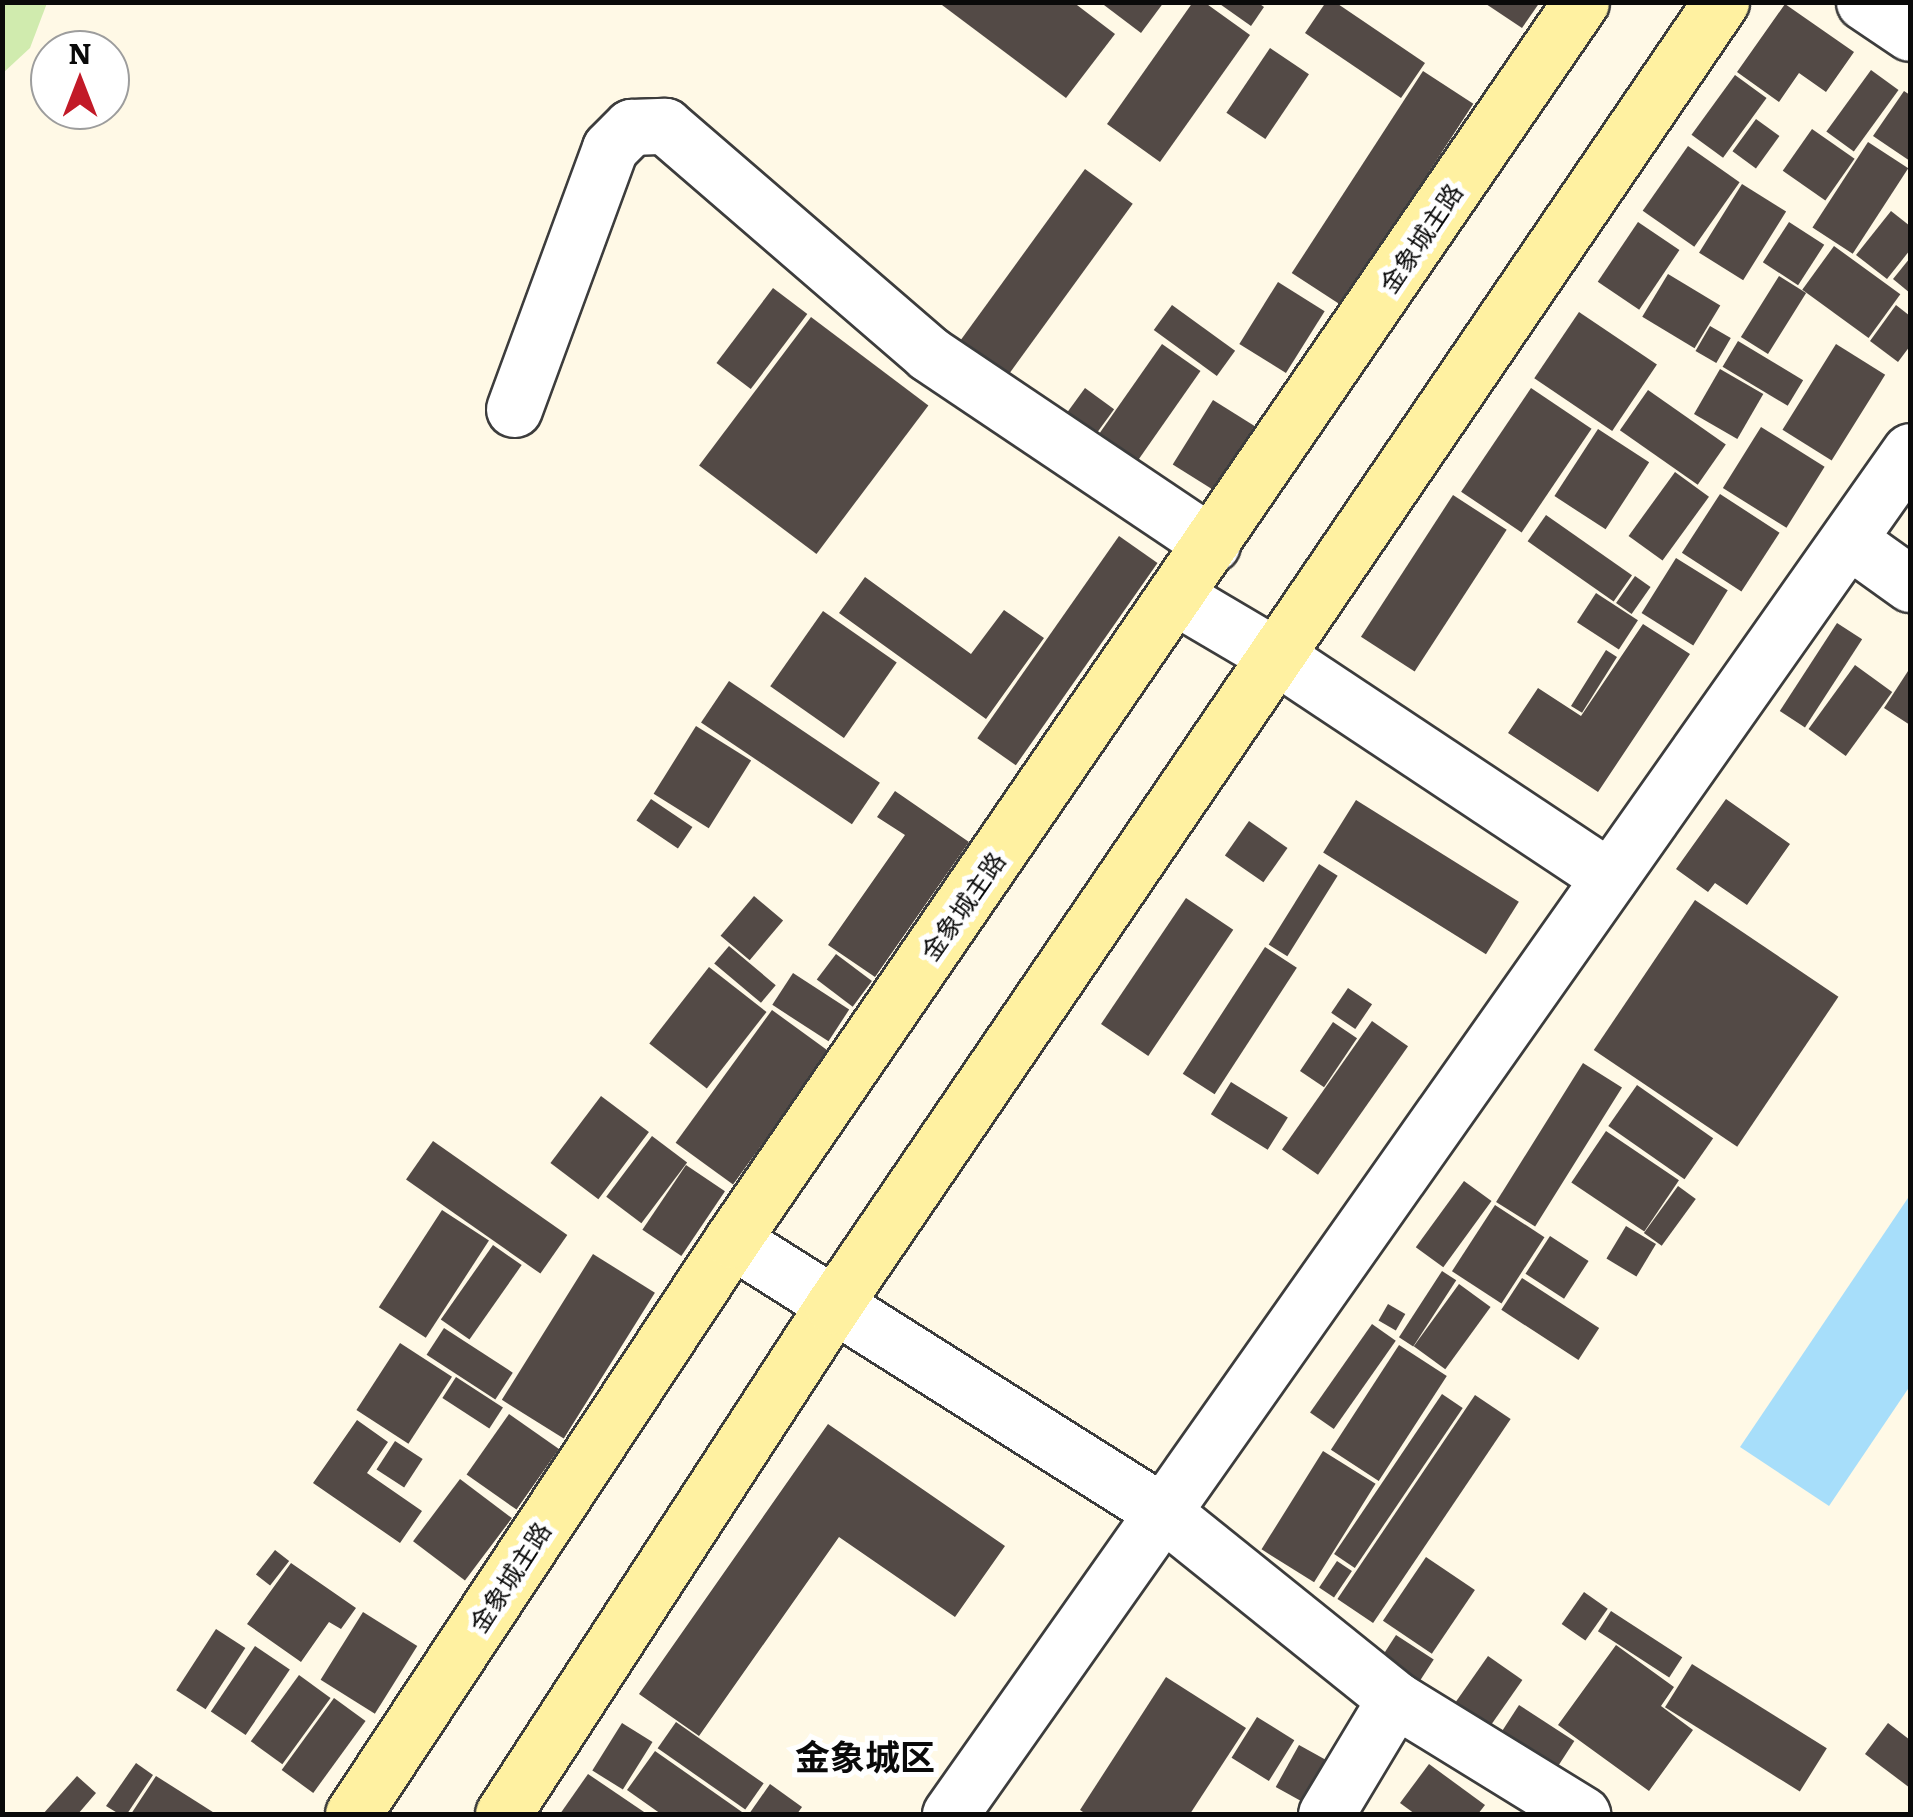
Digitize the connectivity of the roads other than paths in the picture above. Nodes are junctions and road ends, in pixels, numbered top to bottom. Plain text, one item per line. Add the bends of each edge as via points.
1 (1581, 2) edge
2 (1721, 2) edge
3 (1864, 2) edge
4 (1910, 34) edge
5 (514, 408) dead end
6 (1910, 451) edge
7 (1850, 541) junction
8 (1212, 544) junction
9 (1910, 584) edge
10 (1176, 597) junction
11 (1276, 656) junction
12 (1608, 877) junction
13 (732, 1240) junction
14 (832, 1306) junction
15 (1164, 1512) junction
16 (1395, 1699) junction
17 (353, 1814) edge
18 (503, 1814) edge
19 (950, 1814) edge
20 (1326, 1814) edge
21 (1582, 1814) edge

1 - 8 main road, 金象城主路
2 - 11 main road
3 - 4 street
5 - 8 street via 610,148 631,127 665,126 929,354
6 - 7 street
7 - 9 street
7 - 12 street
8 - 10 main road, 金象城主路
10 - 11 street
10 - 13 main road, 金象城主路
11 - 12 street
11 - 14 main road
12 - 15 street
13 - 14 street
13 - 17 main road, 金象城主路
14 - 15 street
14 - 18 main road
15 - 16 street
15 - 19 street
16 - 20 street
16 - 21 street

